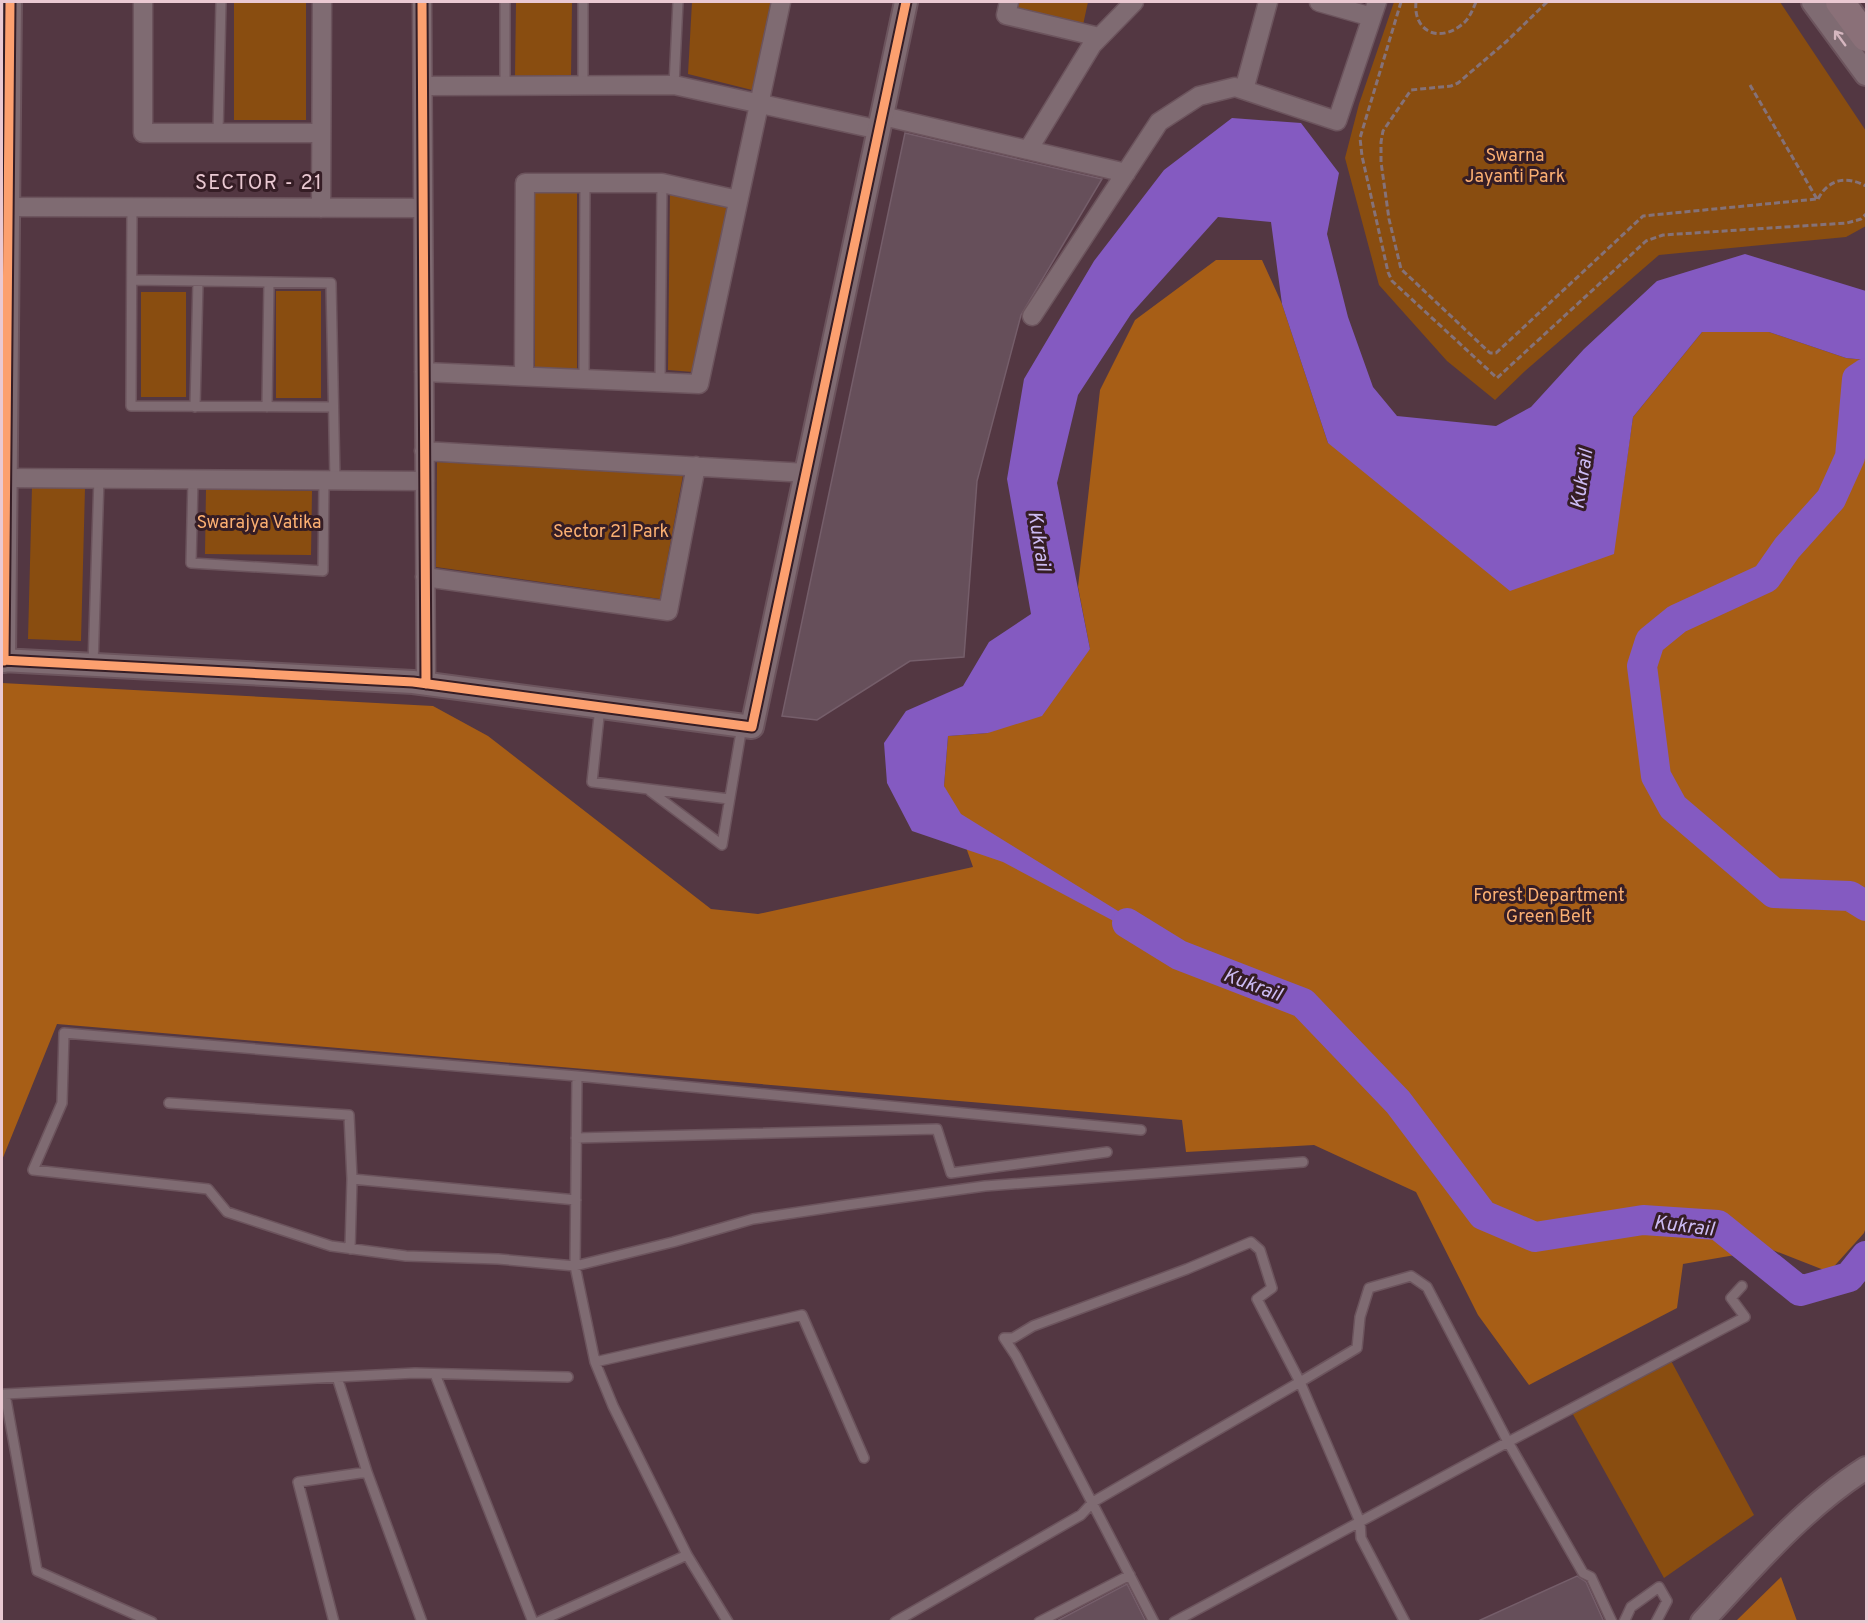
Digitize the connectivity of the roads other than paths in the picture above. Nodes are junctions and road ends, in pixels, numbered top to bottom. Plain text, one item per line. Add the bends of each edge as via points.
1 (10, 2) edge
2 (143, 2) edge
3 (221, 2) edge
4 (322, 2) edge
5 (422, 2) edge
6 (505, 2) edge
7 (583, 2) edge
8 (678, 2) edge
9 (781, 2) edge
10 (906, 2) edge
11 (1009, 2) edge
12 (1134, 2) edge
13 (1268, 2) edge
14 (1319, 2) edge
15 (1813, 2) edge
16 (1840, 2) edge
17 (1374, 9) edge
18 (1099, 37) junction
19 (1866, 37) edge
20 (1866, 74) edge
21 (423, 86) junction
22 (505, 86) junction
23 (583, 86) junction
24 (674, 86) junction
25 (1244, 90) junction
26 (759, 104) junction
27 (881, 123) junction
28 (5, 131) edge
29 (218, 133) junction
30 (321, 133) junction
31 (1028, 150) junction
32 (1126, 173) junction
33 (585, 183) junction
34 (662, 183) junction
35 (738, 200) junction
36 (5, 207) edge
37 (132, 207) junction
38 (321, 208) junction
39 (423, 208) junction
40 (132, 280) junction
41 (198, 281) junction
42 (269, 282) junction
43 (1032, 316) dead end
44 (424, 372) junction
45 (524, 376) junction
46 (584, 379) junction
47 (660, 383) junction
48 (195, 406) junction
49 (267, 407) junction
50 (333, 407) junction
51 (424, 451) junction
52 (696, 466) junction
53 (807, 473) junction
54 (6, 478) junction
55 (99, 478) junction
56 (194, 479) junction
57 (329, 480) junction
58 (425, 481) junction
59 (4, 531) edge
60 (425, 577) junction
61 (3, 661) edge
62 (93, 665) junction
63 (426, 684) junction
64 (600, 707) junction
65 (742, 726) junction
66 (648, 790) junction
67 (729, 799) junction
68 (577, 1076) junction
69 (169, 1103) dead end
70 (1141, 1130) dead end
71 (576, 1138) junction
72 (1107, 1152) dead end
73 (1303, 1162) dead end
74 (352, 1179) junction
75 (576, 1200) junction
76 (350, 1249) junction
77 (575, 1266) junction
78 (1742, 1286) dead end
79 (595, 1362) junction
80 (435, 1374) junction
81 (337, 1377) junction
82 (568, 1377) dead end
83 (1300, 1382) junction
84 (1508, 1442) junction
85 (864, 1458) dead end
86 (1866, 1468) edge
87 (367, 1473) junction
88 (1093, 1502) junction
89 (1360, 1522) junction
90 (687, 1555) junction
91 (1130, 1575) junction
92 (152, 1622) edge
93 (334, 1622) edge
94 (422, 1622) edge
95 (532, 1622) edge
96 (538, 1622) edge
97 (728, 1622) edge
98 (895, 1622) edge
99 (1039, 1622) edge
100 (1154, 1622) edge
101 (1174, 1622) edge
102 (1405, 1622) edge
103 (1612, 1622) edge
104 (1624, 1622) edge
105 (1656, 1622) edge
106 (1702, 1622) edge

1 - 28 street
2 - 29 street via 142,133
3 - 29 lane
4 - 30 street
5 - 21 street
6 - 22 lane
7 - 23 lane
8 - 24 lane
9 - 26 street
10 - 27 street
11 - 18 street via 1006,15
12 - 18 street
13 - 25 street
14 - 17 street
20 -> 15 street
16 - 19 highway
17 - 25 street via 1337,121
18 - 31 street
21 - 22 street
21 - 39 street
22 - 23 street
23 - 24 street
24 - 26 street
25 - 32 street via 1235,87 1200,96 1159,122
26 - 27 street
26 - 35 street
27 - 31 street
27 - 53 street
28 - 36 street
29 - 30 street
30 - 38 street
31 - 32 street
32 - 43 street
33 - 34 street
33 - 45 street via 525,183
33 - 46 lane
34 - 35 street
34 - 47 lane
35 - 47 street via 699,384
36 - 37 street
36 - 54 street
37 - 38 street
37 - 40 lane
38 - 39 street
39 - 44 street
40 - 41 lane
40 - 48 lane via 131,406
41 - 42 lane
41 - 48 lane
42 - 49 lane
42 - 50 lane via 331,284
44 - 45 street
44 - 51 street
45 - 46 street
46 - 47 street
48 - 49 lane
49 - 50 lane
50 - 57 lane
51 - 52 street
51 - 58 street
52 - 53 street
52 - 60 street via 668,611
53 - 65 street via 752,727
54 - 55 street
54 - 59 street
55 - 56 street
55 - 62 lane
56 - 57 street
56 - 57 lane via 191,563 323,571
57 - 58 street
58 - 60 street
59 - 61 street
60 - 63 street
61 - 62 street
62 - 63 street
63 - 64 street
64 - 65 street
64 - 66 lane via 592,782
65 - 67 lane
66 - 67 lane
66 - 67 lane via 722,845
68 - 70 lane
68 - 71 lane
68 - 76 lane via 64,1032 62,1103 33,1170 207,1189 227,1212
69 - 74 lane via 349,1115
71 - 72 lane via 937,1129 951,1173
71 - 75 lane
73 - 77 lane via 985,1186 848,1205 753,1219
74 - 75 lane
74 - 76 lane
75 - 77 lane
76 - 77 lane
77 - 79 lane
78 - 84 lane via 1731,1298 1745,1317
79 - 85 lane via 802,1315
79 - 90 lane
80 - 81 lane
80 - 82 lane
80 - 95 lane
81 - 87 lane
81 - 92 lane via 5,1394 37,1571
83 - 84 lane via 1357,1348 1368,1288 1411,1276 1427,1287
83 - 88 lane
83 - 88 lane via 1257,1299 1272,1288 1260,1250 1251,1242 1033,1326 1013,1338 1004,1338
83 - 89 lane
84 - 89 lane
84 - 103 lane via 1583,1574 1591,1578
86 - 106 street via 1790,1528
87 - 93 lane via 298,1482
87 - 94 lane
88 - 91 lane
88 - 98 lane via 1081,1515
89 - 101 lane
89 - 102 lane via 1361,1538
90 - 96 lane
90 - 97 lane
91 - 99 lane
91 - 100 lane
104 - 105 lane via 1631,1607 1659,1587 1667,1601

